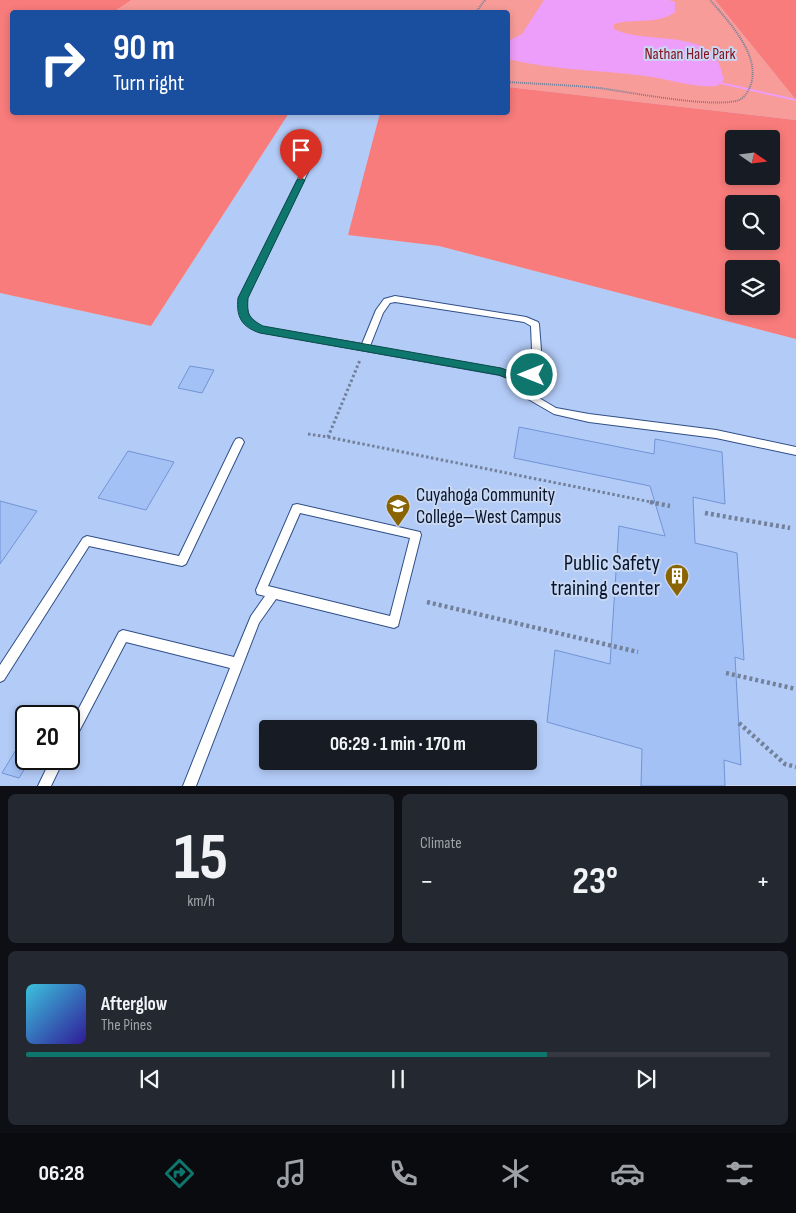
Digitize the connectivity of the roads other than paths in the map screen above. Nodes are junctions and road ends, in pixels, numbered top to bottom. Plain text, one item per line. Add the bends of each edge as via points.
1 (317, 147) dead end
2 (364, 348) junction
3 (520, 380) junction
4 (239, 442) dead end
5 (796, 451) edge
6 (274, 594) junction
7 (4, 663) edge
8 (237, 664) junction
9 (0, 676) edge
10 (80, 718) edge
11 (52, 770) edge
12 (44, 786) edge
13 (189, 786) edge

1 - 2 lane via 243,298 242,312 249,323 260,329
2 - 3 lane via 501,372
2 - 3 lane via 383,306 395,299 526,320 535,324 536,353 532,375
3 - 5 lane via 531,397 554,410 589,418 716,434
4 - 7 lane via 182,561 87,541
6 - 6 lane via 394,622 416,535 296,508 261,590
6 - 8 lane via 255,620
7 - 9 lane
8 - 10 lane via 123,636
8 - 13 lane
11 - 12 lane

